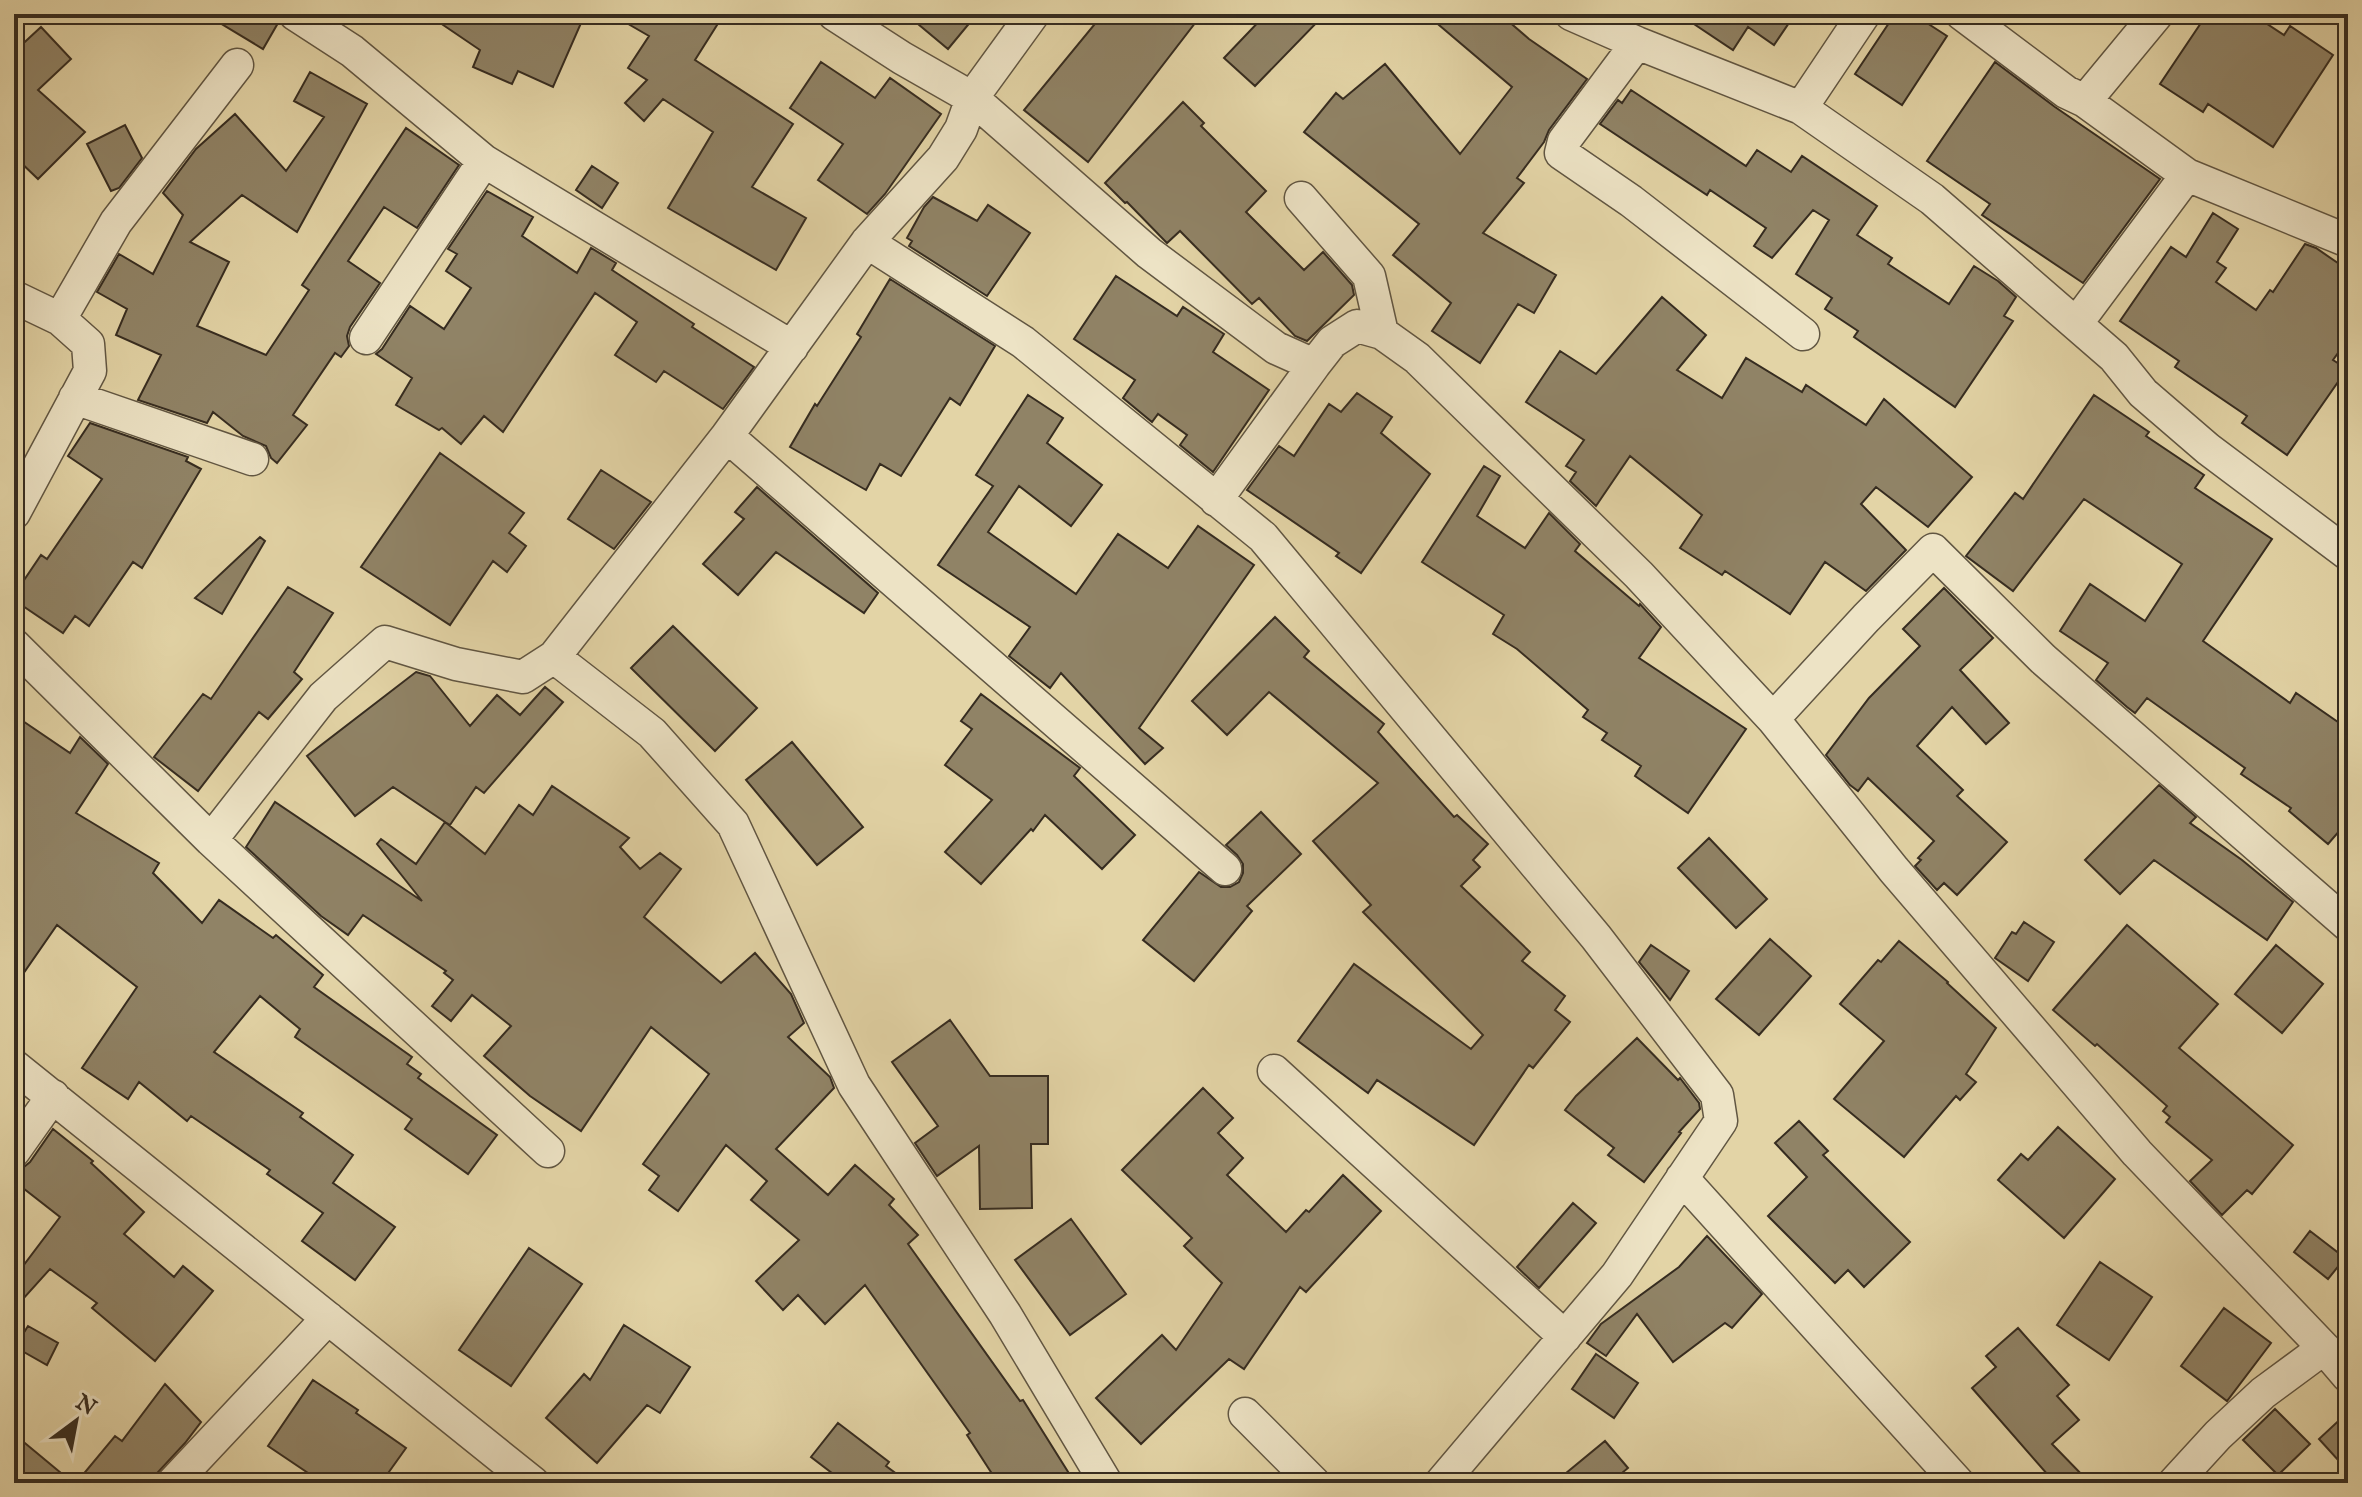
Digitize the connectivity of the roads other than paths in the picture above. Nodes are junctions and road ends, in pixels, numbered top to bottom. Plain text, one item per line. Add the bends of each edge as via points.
1 (295, 14) edge
2 (834, 14) edge
3 (1033, 14) edge
4 (1571, 14) edge
5 (1864, 14) edge
6 (1962, 14) edge
7 (2157, 14) edge
8 (1637, 43) junction
9 (237, 65) dead end
10 (972, 98) junction
11 (2085, 101) junction
12 (1801, 108) junction
13 (484, 161) junction
14 (2187, 175) junction
15 (1301, 198) dead end
16 (2348, 241) edge
17 (867, 242) junction
18 (14, 297) edge
19 (60, 319) junction
20 (2076, 324) junction
21 (1382, 333) junction
22 (1803, 334) dead end
23 (366, 338) dead end
24 (792, 347) junction
25 (1314, 365) junction
26 (75, 398) junction
27 (727, 436) junction
28 (252, 459) dead end
29 (1216, 500) junction
30 (14, 513) edge
31 (2348, 554) edge
32 (14, 645) edge
33 (554, 657) junction
34 (1773, 719) junction
35 (211, 840) junction
36 (1225, 869) dead end
37 (2348, 925) edge
38 (14, 1066) edge
39 (1274, 1071) dead end
40 (53, 1096) junction
41 (14, 1151) edge
42 (548, 1151) dead end
43 (1682, 1178) junction
44 (328, 1318) junction
45 (1565, 1337) junction
46 (2324, 1348) junction
47 (2348, 1376) edge
48 (1245, 1414) dead end
49 (173, 1483) edge
50 (533, 1483) edge
51 (1106, 1483) edge
52 (1314, 1483) edge
53 (1441, 1483) edge
54 (1958, 1483) edge
55 (2174, 1483) edge

1 - 13 street via 352,51
2 - 10 street
3 - 10 street
4 - 8 street
5 - 12 street
6 - 11 street
7 - 11 street
8 - 12 street
8 - 22 street via 1564,141 1561,153
9 - 19 street via 116,222
10 - 17 street via 943,158
10 - 25 street via 1149,253 1276,348
11 - 14 street
12 - 20 street via 1932,199
13 - 23 street
13 - 24 street
14 - 16 street
14 - 20 street
15 - 21 street via 1369,276
17 - 24 street
17 - 29 street via 1023,342
18 - 19 street
19 - 26 street via 88,344 90,371
20 - 31 street via 2114,357 2143,393 2208,449
21 - 25 street via 1357,326 1332,342
21 - 34 street via 1417,358 1639,575
24 - 27 street
25 - 29 street
26 - 28 street
26 - 30 street
27 - 33 street
27 - 36 street
29 - 43 street via 1263,537 1596,937 1717,1095 1721,1121
32 - 35 street
33 - 35 street via 523,677 385,642 323,697
33 - 51 street via 652,733 733,824 854,1085 1005,1314
34 - 37 street via 1933,550 2043,659
34 - 46 street via 1894,870 2137,1153
35 - 42 street
38 - 40 street
39 - 45 street
40 - 41 street
40 - 44 street
43 - 45 street via 1617,1275
43 - 54 street
44 - 49 street
44 - 50 street
45 - 53 street
46 - 47 street
46 - 55 street via 2263,1393
48 - 52 street

